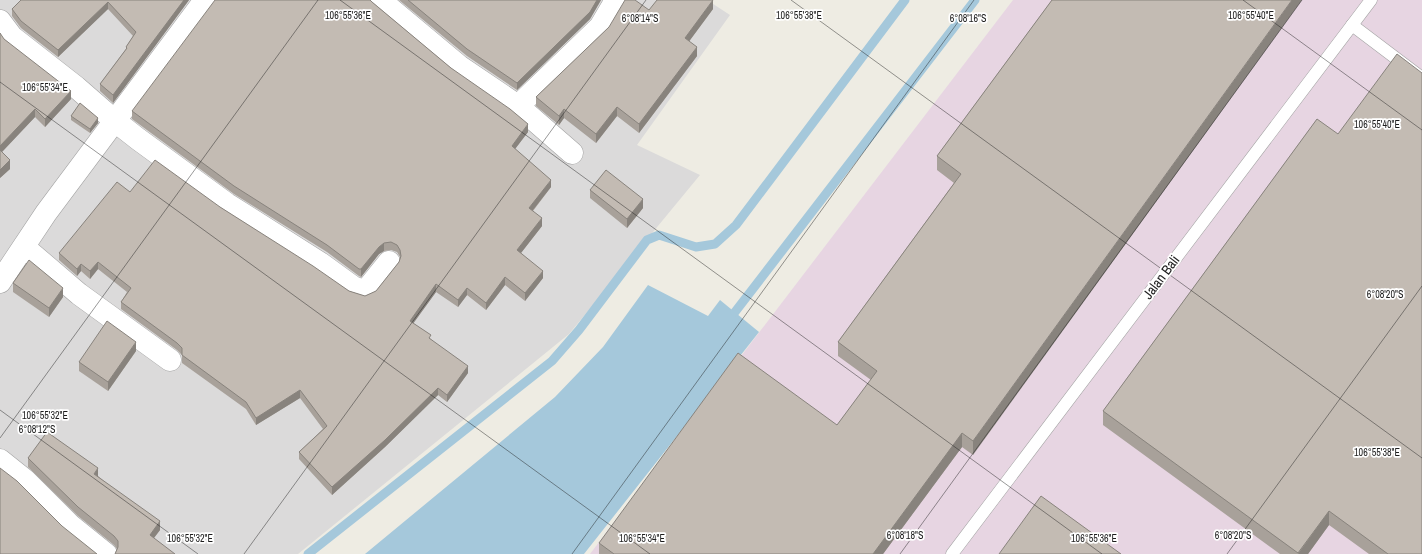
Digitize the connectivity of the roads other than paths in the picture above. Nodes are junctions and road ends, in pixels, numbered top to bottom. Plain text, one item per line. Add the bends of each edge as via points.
1 (205, 0) edge
2 (380, 0) edge
3 (616, 0) edge
4 (1371, 0) edge
5 (0, 21) edge
6 (1352, 25) junction
7 (1422, 78) edge
8 (518, 106) junction
9 (115, 121) junction
10 (572, 153) dead end
11 (24, 247) junction
12 (389, 262) dead end
13 (0, 282) edge
14 (170, 360) dead end
15 (0, 460) edge
16 (106, 554) edge
17 (952, 554) edge

1 - 9 street
2 - 8 street via 459,66
3 - 8 street via 600,27
4 - 6 lane, Jalan Bali
5 - 9 street via 12,38 76,87
6 - 7 lane
6 - 17 lane, Jalan Bali
8 - 10 street
9 - 11 street via 46,213
9 - 12 street via 227,204 359,290 364,291 368,288
11 - 13 street
11 - 14 street via 79,294
15 - 16 street via 25,480 70,525

